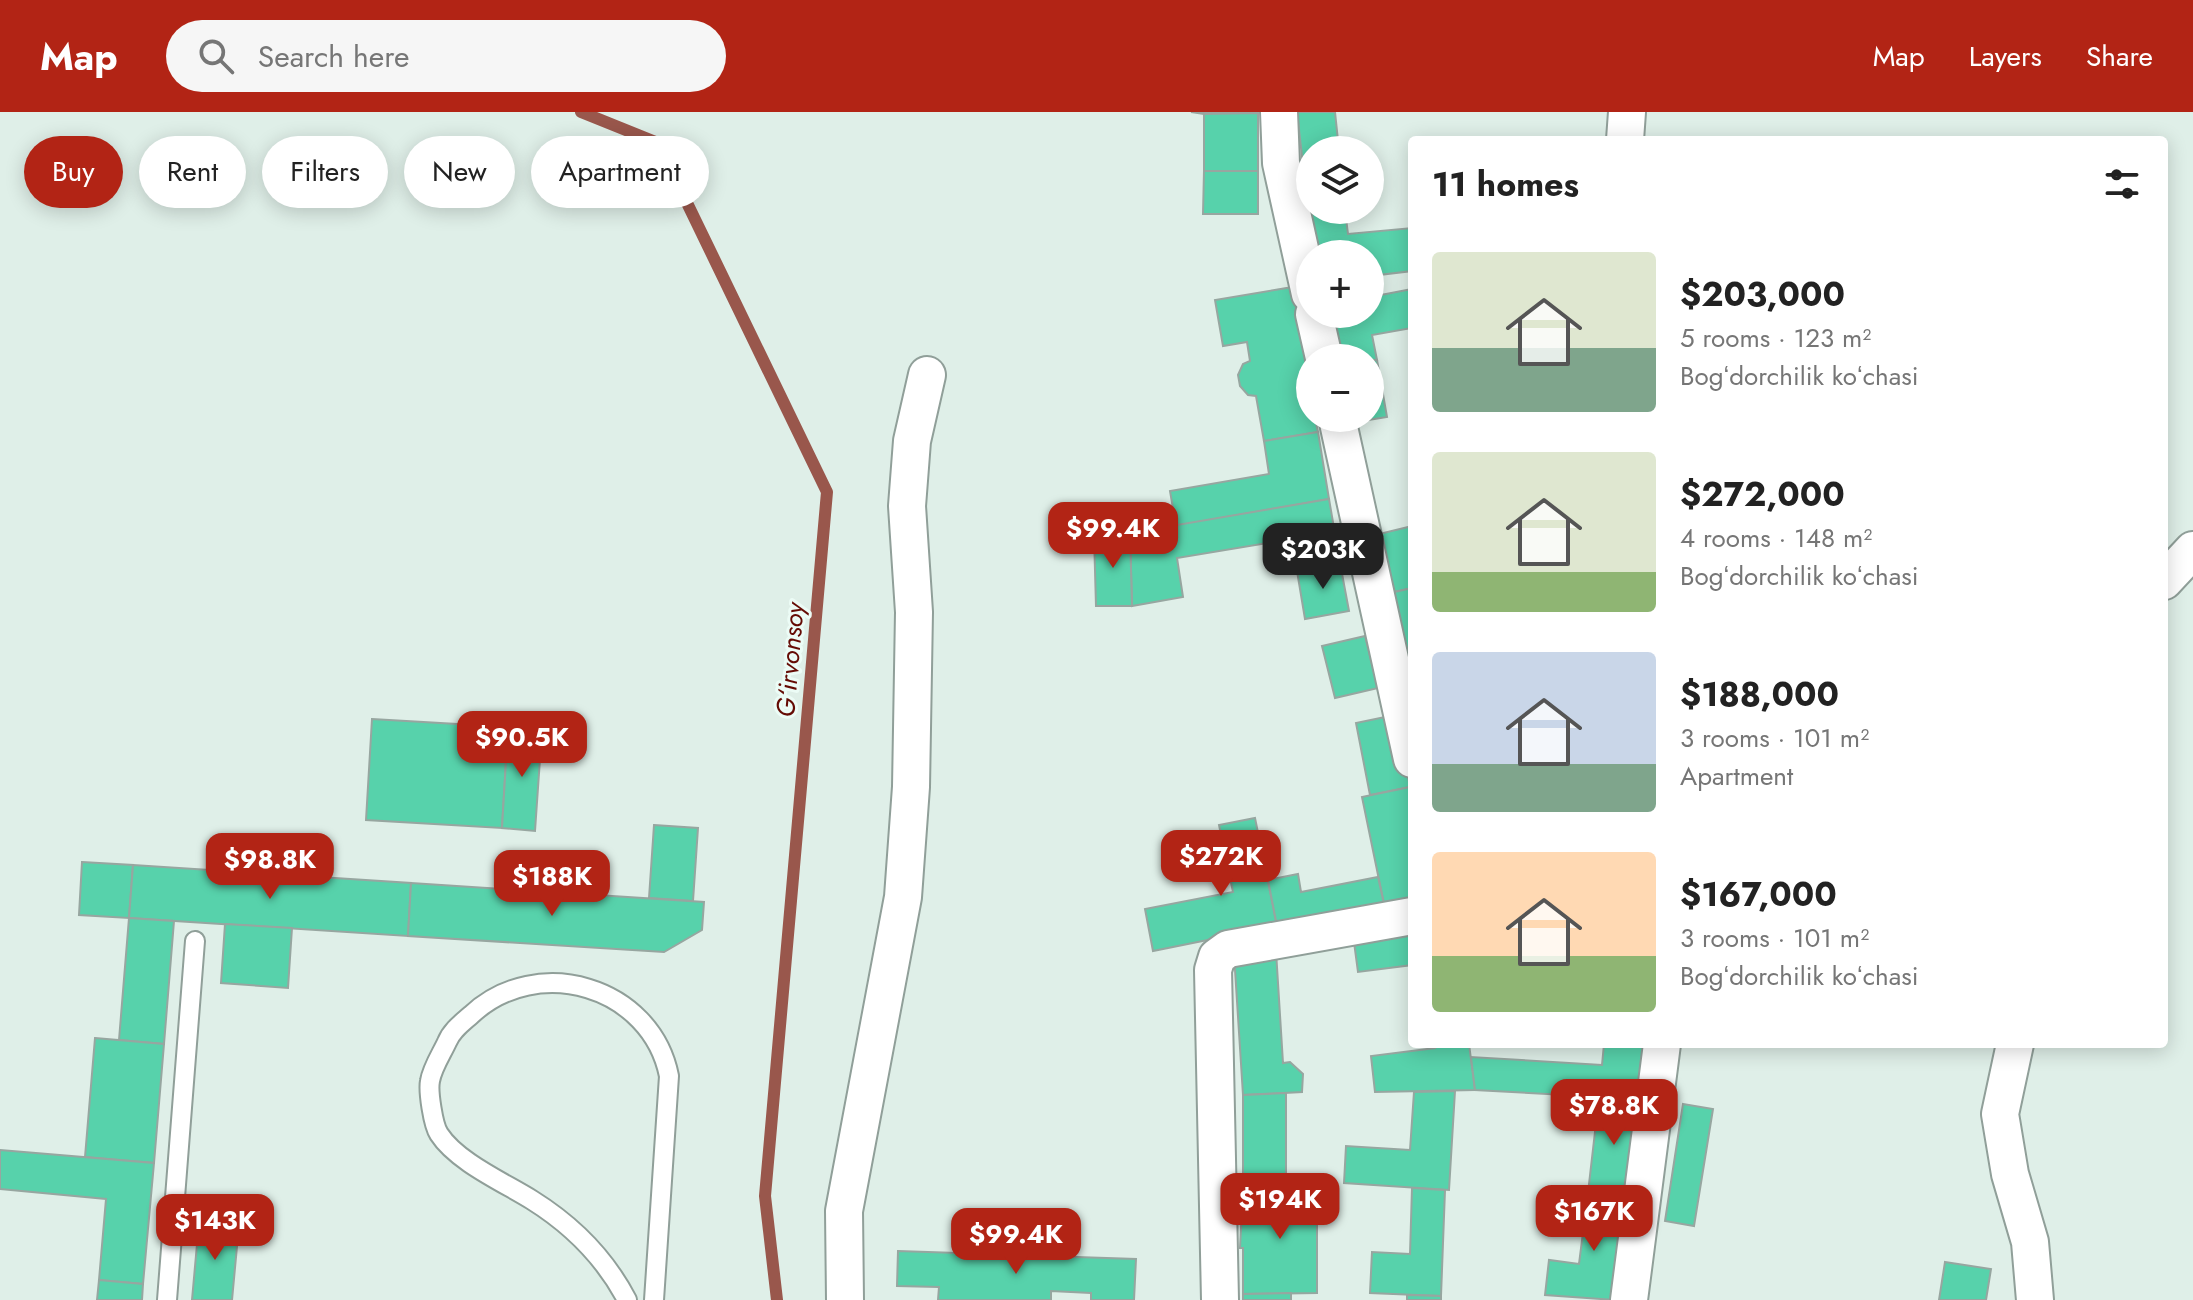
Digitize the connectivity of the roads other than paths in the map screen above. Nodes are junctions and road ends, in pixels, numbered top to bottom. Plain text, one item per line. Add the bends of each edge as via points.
1 (1279, 112) edge
2 (1627, 112) edge
3 (1625, 136) edge
4 (1298, 240) edge
5 (927, 375) dead end
6 (1340, 432) edge
7 (2193, 550) edge
8 (2168, 577) edge
9 (1408, 741) edge
10 (1408, 917) edge
11 (195, 941) dead end
12 (1661, 1048) edge
13 (2014, 1048) edge
14 (167, 1300) edge
15 (627, 1300) edge
16 (654, 1300) edge
17 (845, 1300) edge
18 (1220, 1300) edge
19 (1629, 1300) edge
20 (2035, 1300) edge

1 - 4 street via 1281,163
2 - 3 street
5 - 17 street via 912,441 907,506 914,612 903,897 844,1211
6 - 9 street
7 - 8 street
10 - 18 street via 1228,949 1217,957 1213,970
11 - 14 lane
12 - 19 street
13 - 20 street via 2000,1114 2030,1242
15 - 16 lane via 582,1236 481,1172 438,1133 430,1081 450,1034 488,999 537,982 588,986 633,1011 664,1052 669,1076

